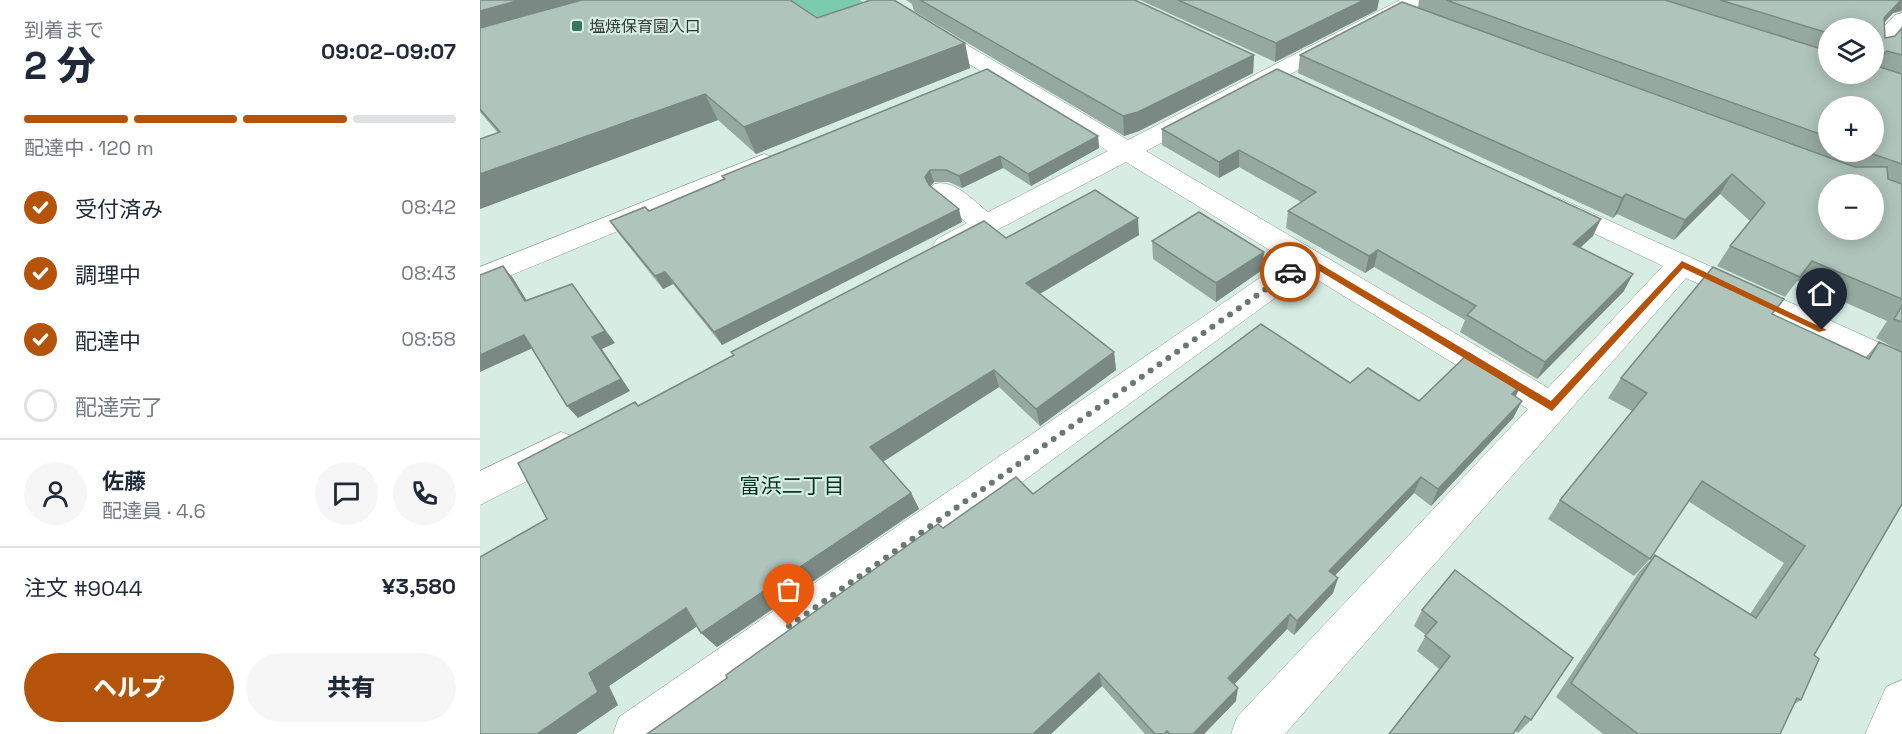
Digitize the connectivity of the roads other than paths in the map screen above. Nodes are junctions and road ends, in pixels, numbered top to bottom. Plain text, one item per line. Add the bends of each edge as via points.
1 (878, 0) edge
2 (1401, 7) edge
3 (1902, 19) edge
4 (1884, 38) edge
5 (1245, 58) edge
6 (992, 69) junction
7 (1276, 73) junction
8 (959, 82) edge
9 (1308, 88) edge
10 (1129, 151) junction
11 (785, 153) edge
12 (943, 189) dead end
13 (1532, 194) edge
14 (987, 225) junction
15 (923, 258) edge
16 (1307, 260) junction
17 (1682, 264) junction
18 (480, 278) edge
19 (1902, 367) edge
20 (1552, 407) junction
21 (586, 434) edge
22 (480, 489) edge
23 (1902, 703) edge
24 (636, 734) edge
25 (1254, 734) edge
26 (1888, 734) edge

1 - 6 street
2 - 7 street
3 - 4 street
5 - 7 street
6 - 8 street
6 - 10 street
7 - 9 street
7 - 10 street
10 - 14 street
10 - 16 street
11 - 18 street
12 - 14 street
13 - 17 street
14 - 15 street
16 - 20 street
16 - 24 street
17 - 19 street
17 - 20 street
20 - 25 street
21 - 22 street
23 - 26 street

